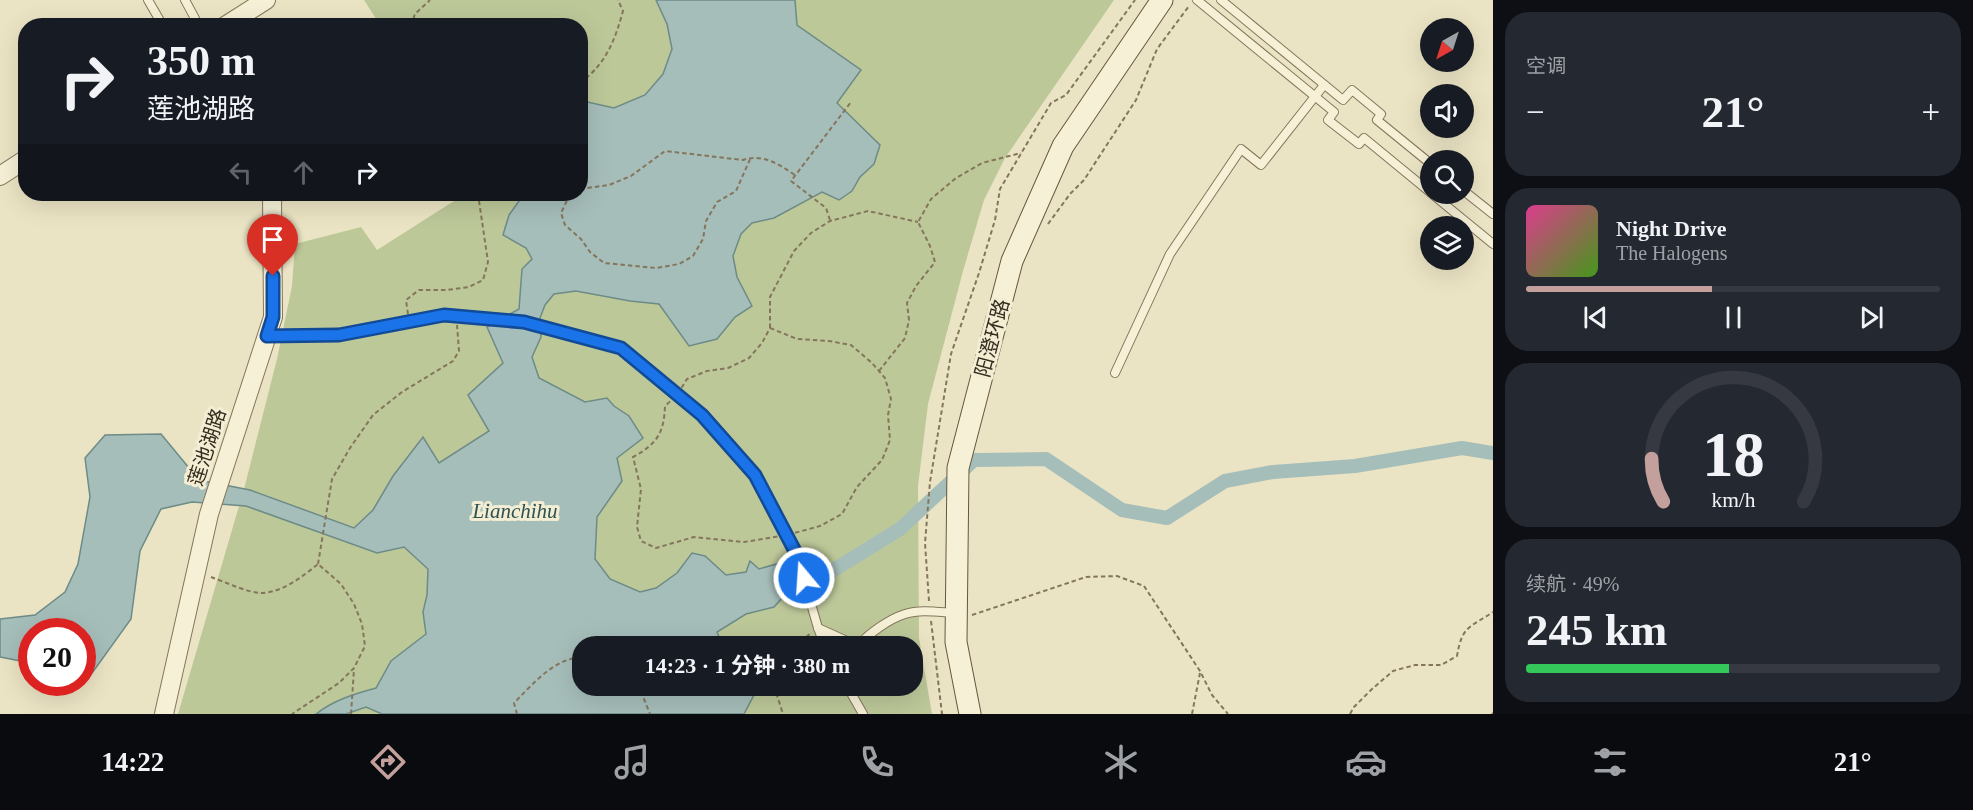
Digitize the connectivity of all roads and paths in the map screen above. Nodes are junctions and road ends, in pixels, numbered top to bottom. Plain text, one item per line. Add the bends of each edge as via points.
1 (148, 0) edge
2 (185, 0) edge
3 (266, 0) edge
4 (429, 0) edge
5 (618, 0) edge
6 (1162, 0) edge
7 (1195, 0) edge
8 (1221, 0) edge
9 (158, 18) edge
10 (195, 18) edge
11 (238, 18) edge
12 (414, 18) edge
13 (588, 77) edge
14 (1324, 85) junction
15 (1315, 96) junction
16 (851, 102) dead end
17 (1022, 153) dead end
18 (1420, 155) edge
19 (751, 157) junction
20 (18, 164) edge
21 (0, 176) edge
22 (796, 176) junction
23 (1420, 184) edge
24 (588, 188) edge
25 (1474, 199) edge
26 (272, 201) edge
27 (479, 201) edge
28 (566, 201) edge
29 (1444, 204) edge
30 (1493, 214) edge
31 (830, 221) junction
32 (918, 222) junction
33 (1048, 224) dead end
34 (1493, 244) edge
35 (456, 316) junction
36 (410, 322) junction
37 (770, 328) junction
38 (267, 336) junction
39 (879, 371) junction
40 (1114, 373) dead end
41 (677, 394) junction
42 (930, 482) dead end
43 (787, 535) junction
44 (318, 564) junction
45 (196, 571) junction
46 (930, 611) junction
47 (966, 612) junction
48 (1493, 612) edge
49 (818, 628) junction
50 (807, 636) edge
51 (821, 636) edge
52 (836, 636) edge
53 (867, 636) edge
54 (572, 658) edge
55 (354, 668) junction
56 (1200, 671) junction
57 (643, 696) edge
58 (777, 696) edge
59 (854, 696) edge
60 (164, 714) edge
61 (292, 714) edge
62 (351, 714) edge
63 (518, 714) edge
64 (650, 714) edge
65 (783, 714) edge
66 (863, 714) edge
67 (942, 714) edge
68 (970, 714) edge
69 (1192, 714) edge
70 (1228, 714) edge
71 (1350, 714) edge

1 - 9 lane
2 - 10 lane
3 - 11 street
4 - 12 path
5 - 13 path via 623,11 613,45
6 - 47 main road, 阳澄环路 via 1063,146 1012,261 958,468 957,511
7 - 15 lane
7 - 33 path via 1157,49 1136,100 1084,180
8 - 14 lane
14 - 15 lane
14 - 18 lane via 1343,100 1352,90 1381,114 1377,120
15 - 23 lane via 1334,112 1328,120 1359,144 1364,138
15 - 40 lane via 1261,165 1241,149 1170,254
16 - 22 path
17 - 32 path via 982,163 956,178 931,199
19 - 22 path via 778,163
19 - 24 path via 743,160 665,151 632,176
19 - 28 path via 736,191 717,202 693,256 680,264 656,268 604,263 565,225 561,213
20 - 21 street
22 - 31 path via 791,181 825,208
25 - 30 lane
26 - 38 street, 莲池湖路 via 273,317
27 - 36 path via 488,262 483,280 458,289 419,290 406,300
29 - 34 lane
31 - 32 path via 868,211
31 - 37 path via 810,233 794,251 770,297
32 - 39 path via 935,262 907,303 905,338
35 - 36 lane
35 - 41 lane via 524,322 621,348
35 - 44 path via 459,351 453,361 373,415 332,479
36 - 38 lane via 339,335
37 - 39 path via 797,339 851,345
37 - 41 path via 749,358 687,379
38 - 45 street, 莲池湖路 via 209,514
39 - 43 path via 891,399 890,440 882,460 857,487 842,514 820,526
41 - 43 lane via 702,415 755,475
41 - 43 path via 665,406 659,436 633,457 641,489 637,528 641,542 656,548 694,537 744,542
42 - 46 path via 925,542
43 - 49 lane via 797,555
44 - 45 path via 282,588 260,593
44 - 55 path via 341,584 362,624 364,646
45 - 60 street, 莲池湖路
46 - 47 lane
46 - 53 lane via 906,614
46 - 67 path
47 - 56 path via 1086,577 1117,576 1144,586
47 - 68 main road, 阳澄环路 via 957,642
48 - 71 path via 1460,637 1457,656 1441,665 1414,665 1393,671
49 - 50 path
49 - 51 lane
49 - 52 lane
54 - 63 path via 546,671 514,703
55 - 61 path via 339,683
55 - 62 path
56 - 69 path
56 - 70 path via 1212,695
57 - 64 path
58 - 65 path
59 - 66 lane

